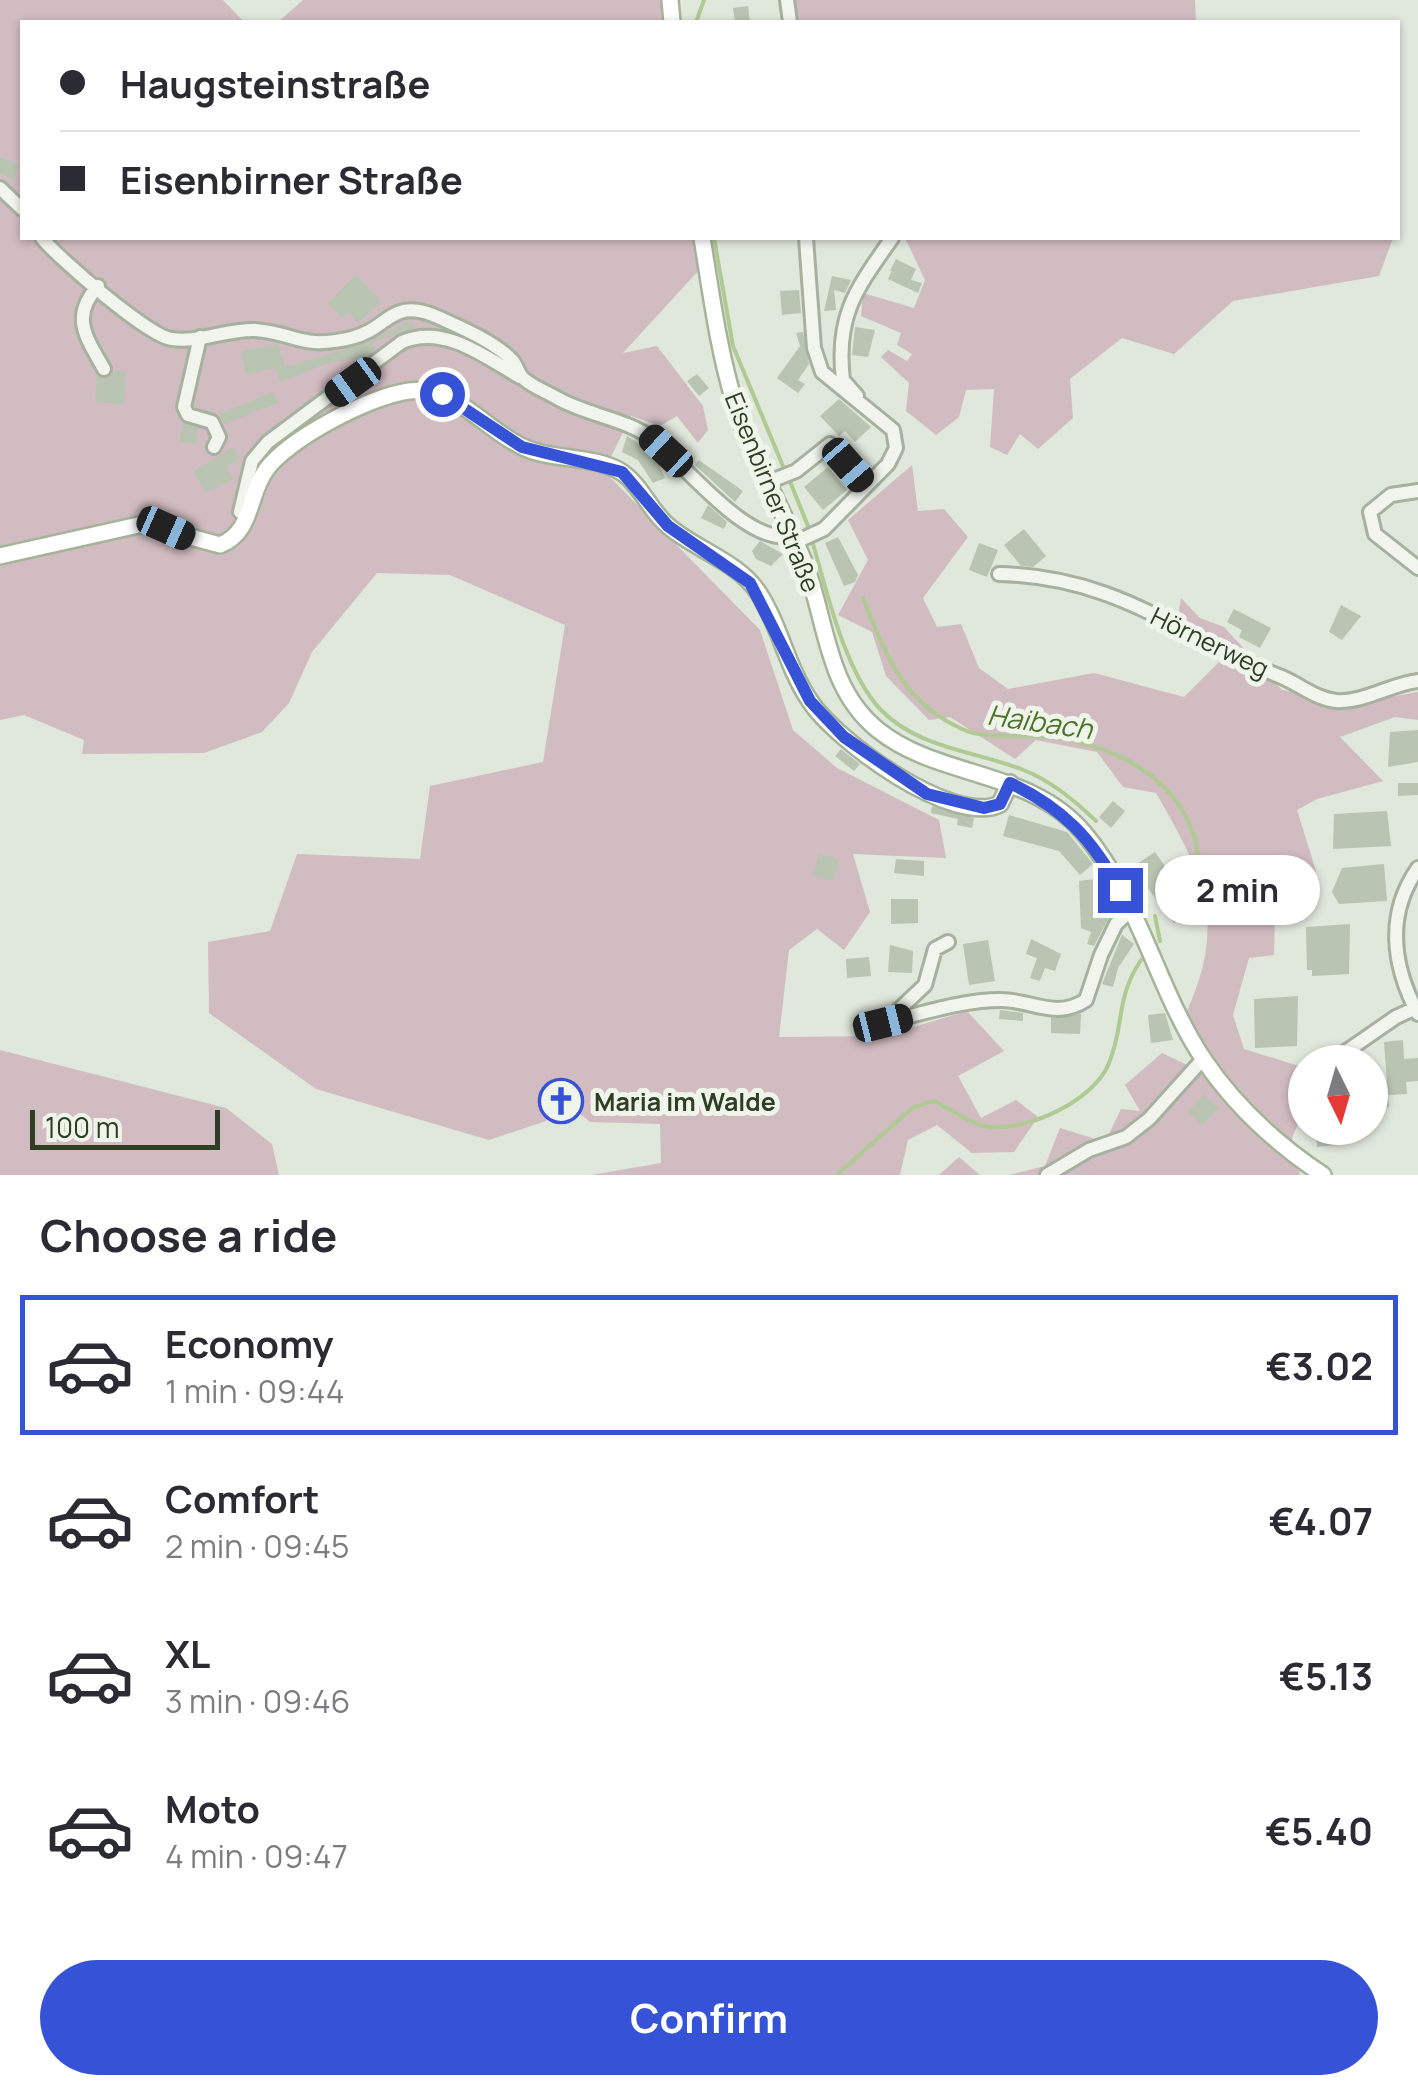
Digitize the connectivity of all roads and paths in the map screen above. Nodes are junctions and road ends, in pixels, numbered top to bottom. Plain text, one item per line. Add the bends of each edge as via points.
1 (0, 188) edge
2 (20, 207) edge
3 (44, 240) edge
4 (702, 240) edge
5 (806, 240) edge
6 (891, 240) edge
7 (98, 286) junction
8 (200, 337) junction
9 (104, 369) dead end
10 (523, 378) junction
11 (874, 415) junction
12 (214, 447) dead end
13 (784, 476) junction
14 (866, 486) junction
15 (1418, 491) edge
16 (248, 514) junction
17 (802, 537) junction
18 (0, 556) edge
19 (1418, 568) edge
20 (999, 574) dead end
21 (1418, 681) edge
22 (1010, 783) junction
23 (1418, 868) edge
24 (1131, 910) junction
25 (948, 942) dead end
26 (1417, 1010) edge
27 (1359, 1045) edge
28 (1203, 1058) junction
29 (1047, 1175) edge
30 (1323, 1175) edge

1 - 2 street
3 - 7 street
4 - 13 main road, Eisenbirner Straße via 735,402
5 - 11 street via 817,361 827,380
6 - 11 street via 856,287 845,333 843,380
7 - 8 street via 155,334
7 - 9 street via 81,318
8 - 10 street via 259,330 326,344 366,333 404,309 416,310 489,344
8 - 12 street via 184,406 188,415 212,422
10 - 16 street via 446,338 402,342 281,431 252,461 240,512
10 - 17 street via 651,438 709,494 766,532
11 - 14 street via 893,430 896,448
13 - 14 street via 830,444
13 - 17 main road, Eisenbirner Straße
14 - 17 street
15 - 19 street via 1391,496 1370,512 1375,534
16 - 18 main road via 237,535 220,545 143,524
16 - 22 main road via 263,474 283,452 375,400 410,391 442,394 522,447 622,472 668,526 750,583 810,701 844,737 902,780 927,794 984,808 1000,804
17 - 22 main road, Eisenbirner Straße via 833,666 861,715 911,750
20 - 21 street, Hörnerweg via 1083,584 1328,699 1350,700
22 - 24 main road, Eisenbirner Straße via 1084,832
23 - 26 street via 1396,933 1398,970
24 - 25 street via 1116,924 1086,1000 1075,1007 1044,1010 1001,1000 883,1023 924,984 929,948
24 - 28 main road, Eisenbirner Straße
26 - 27 street
28 - 29 street via 1126,1138
28 - 30 main road, Eisenbirner Straße via 1245,1110

